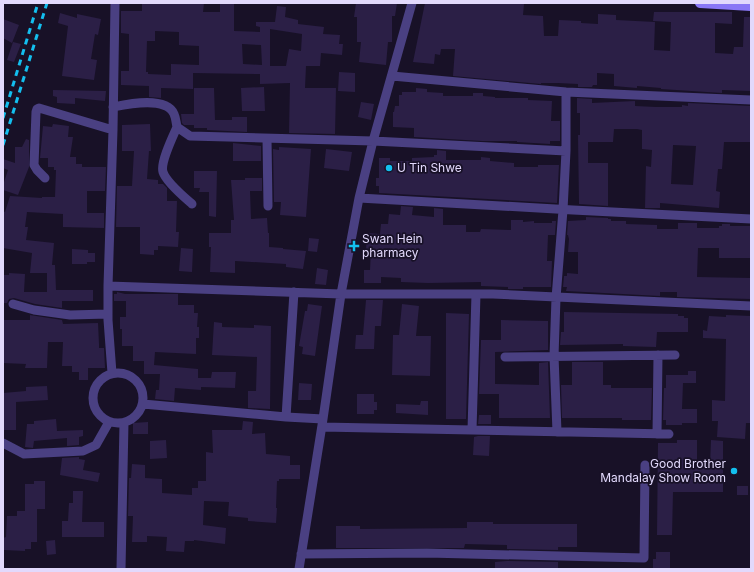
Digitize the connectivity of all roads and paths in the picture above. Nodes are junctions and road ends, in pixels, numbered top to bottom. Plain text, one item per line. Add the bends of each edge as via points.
1 (115, 3) edge
2 (412, 3) edge
3 (700, 3) edge
4 (751, 6) edge
5 (392, 76) junction
6 (566, 92) junction
7 (751, 100) edge
8 (113, 106) junction
9 (177, 127) junction
10 (113, 130) junction
11 (266, 139) junction
12 (373, 141) junction
13 (566, 151) junction
14 (44, 178) dead end
15 (359, 198) junction
16 (192, 204) dead end
17 (268, 206) dead end
18 (563, 210) junction
19 (751, 219) edge
20 (108, 286) junction
21 (294, 292) junction
22 (341, 294) junction
23 (476, 294) junction
24 (556, 298) junction
25 (13, 304) dead end
26 (751, 306) edge
27 (108, 314) junction
28 (658, 355) junction
29 (675, 355) dead end
30 (554, 356) junction
31 (505, 357) dead end
32 (112, 373) junction
33 (143, 404) junction
34 (286, 417) junction
35 (109, 422) junction
36 (124, 423) junction
37 (323, 423) junction
38 (472, 430) junction
39 (557, 432) junction
40 (657, 434) junction
41 (669, 434) dead end
42 (3, 443) edge
43 (645, 465) dead end
44 (301, 554) junction
45 (121, 569) edge
46 (299, 569) edge

1 - 8 street
2 - 5 street
3 - 4 street
5 - 6 street
5 - 12 street
6 - 7 street
6 - 13 street
8 - 9 street via 136,102 167,106 174,114
8 - 10 street
9 - 11 street via 190,136
9 - 16 street via 163,171 168,180
10 - 14 street via 37,109 34,165
10 - 20 street
11 - 12 street
11 - 17 street
12 - 13 street
12 - 15 street
13 - 18 street
15 - 18 street
15 - 22 street
18 - 19 street
18 - 24 street
20 - 21 street
20 - 27 street
21 - 22 street
21 - 34 street
22 - 23 street
22 - 37 street
23 - 24 street
23 - 38 street
24 - 26 street
24 - 30 street
25 - 27 street via 70,315
27 - 32 street
28 - 29 street
28 - 30 street
28 - 40 street
30 - 31 street
30 - 39 street
32 - 33 street via 128,375 136,380 142,388
32 - 35 street via 94,389 93,399 95,408
33 - 34 street
33 - 36 street via 137,416
34 - 37 street
35 - 36 street
35 - 42 street via 96,445 83,451 24,454
36 - 45 street
37 - 38 street
37 - 44 street
38 - 39 street
39 - 40 street
40 - 41 street
43 - 44 street via 644,558 427,553
44 - 46 street

